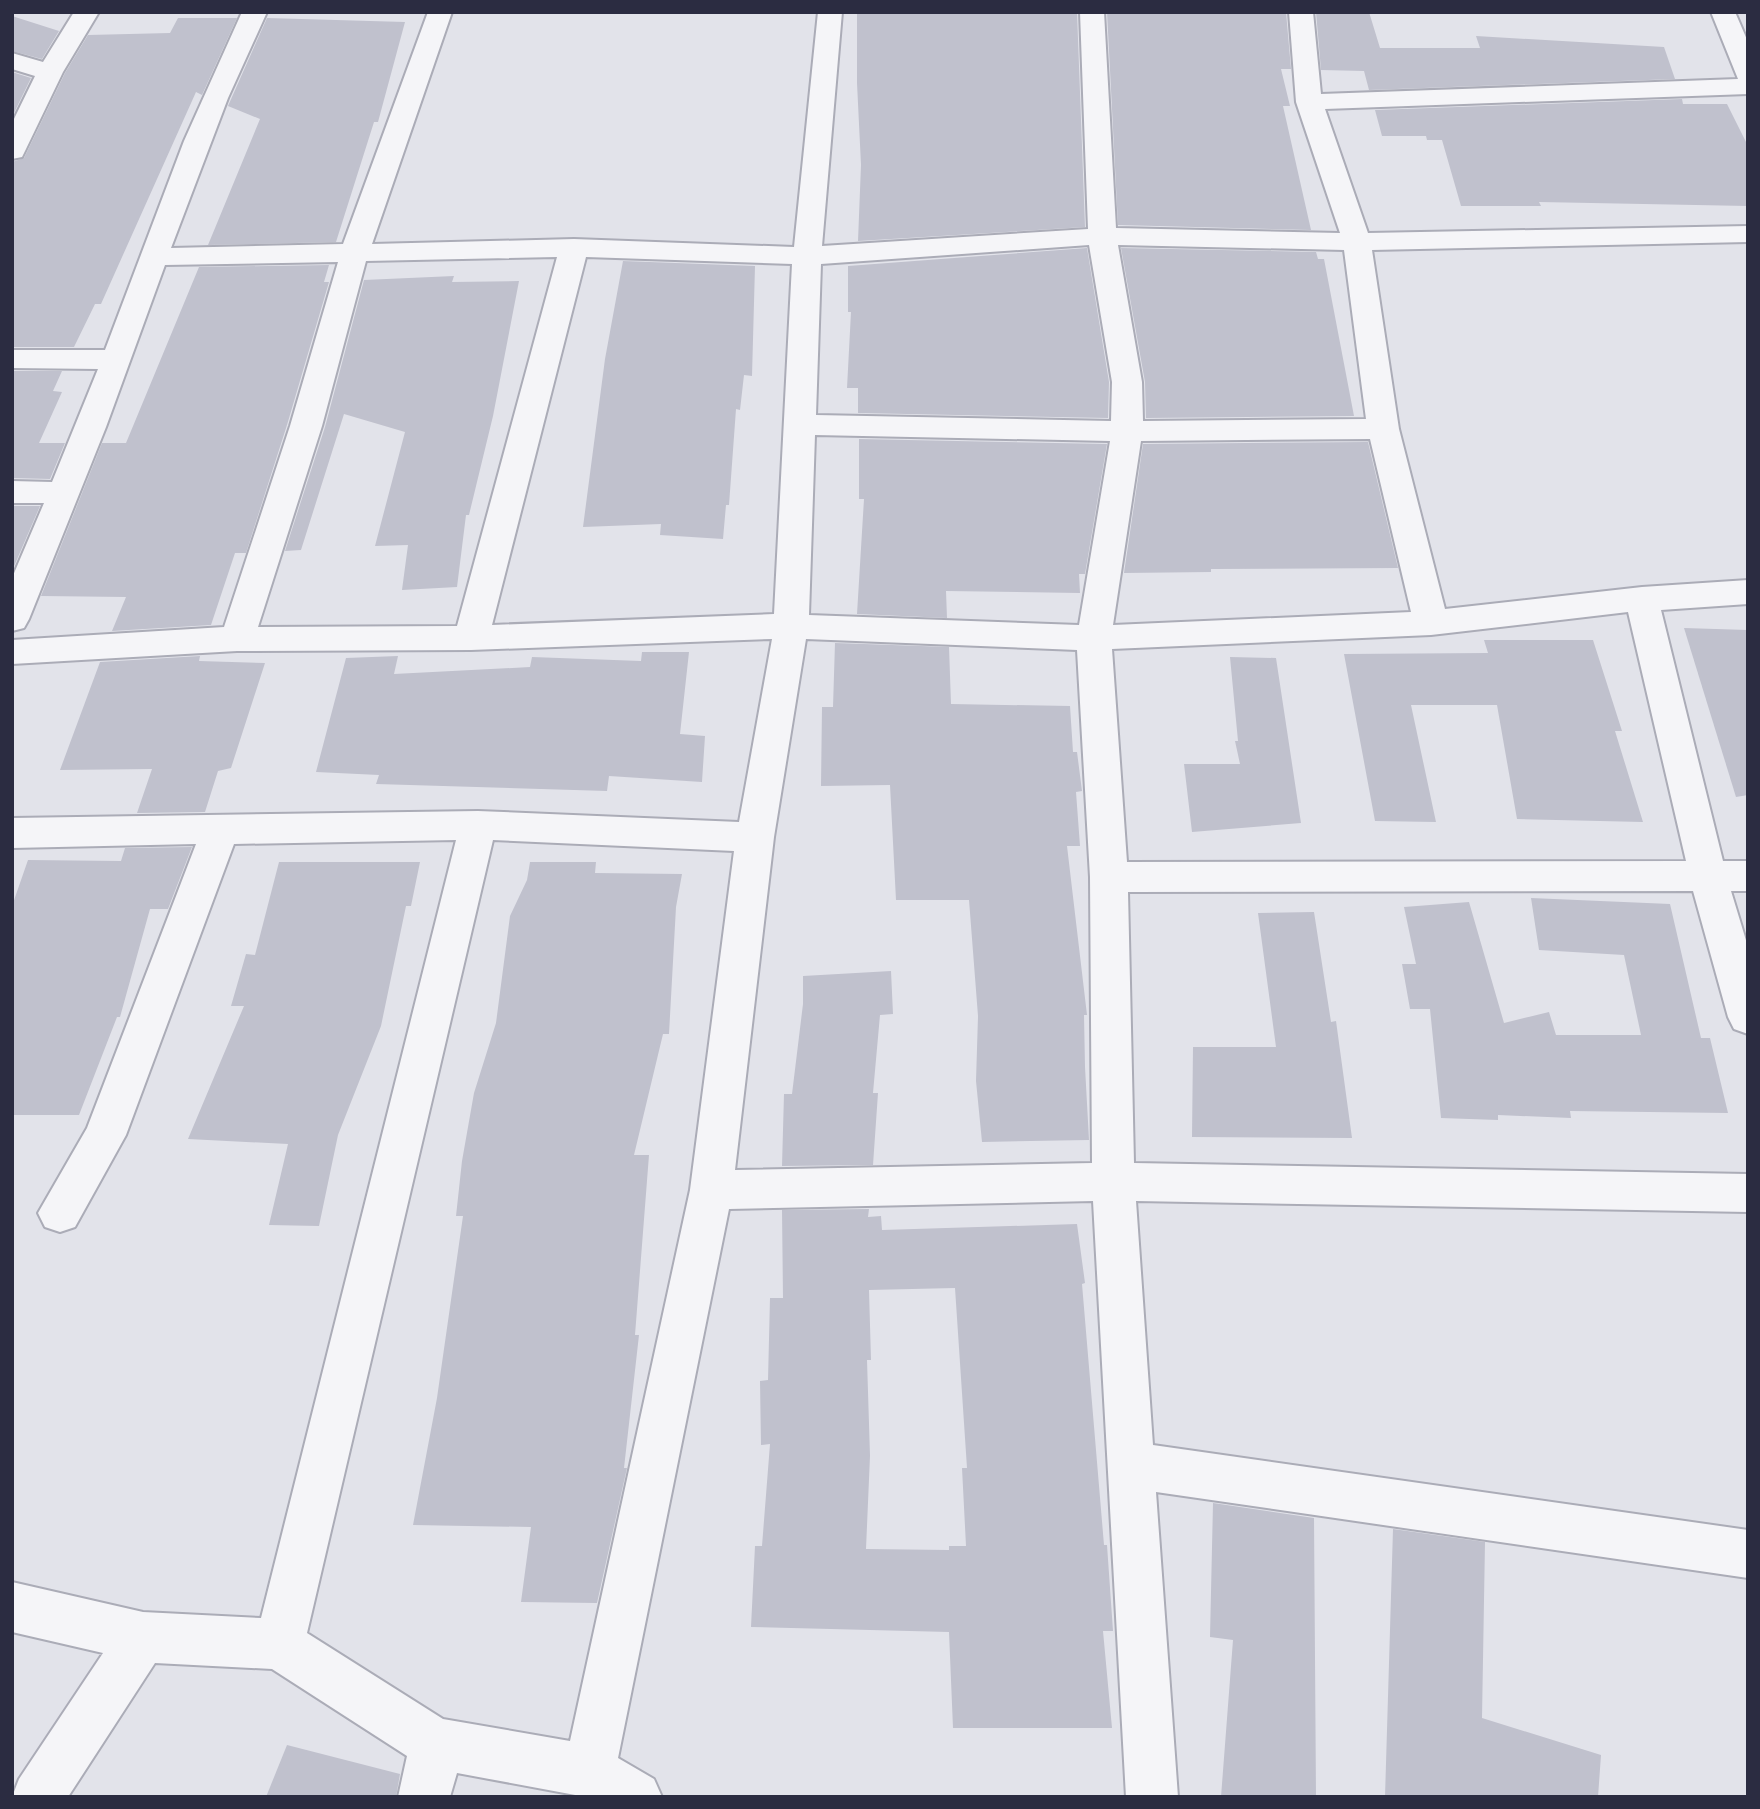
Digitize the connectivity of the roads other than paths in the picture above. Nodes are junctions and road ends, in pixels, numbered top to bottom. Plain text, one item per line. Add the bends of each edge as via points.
1 (87, 12) edge
2 (255, 12) edge
3 (440, 12) edge
4 (831, 12) edge
5 (1092, 12) edge
6 (1301, 12) edge
7 (1723, 12) edge
8 (12, 61) edge
9 (50, 72) junction
10 (1748, 74) edge
11 (1748, 86) edge
12 (1308, 103) junction
13 (12, 151) edge
14 (1748, 234) edge
15 (1102, 236) junction
16 (1357, 242) junction
17 (574, 248) junction
18 (354, 254) junction
19 (807, 256) junction
20 (153, 257) junction
21 (12, 359) edge
22 (116, 360) junction
23 (799, 425) junction
24 (1382, 429) junction
25 (1127, 431) junction
26 (12, 492) edge
27 (64, 492) junction
28 (1748, 592) edge
29 (1642, 599) junction
30 (12, 619) edge
31 (1431, 623) junction
32 (791, 626) junction
33 (471, 638) junction
34 (1094, 638) junction
35 (237, 639) junction
36 (12, 652) edge
37 (478, 825) junction
38 (221, 828) junction
39 (12, 833) edge
40 (755, 837) junction
41 (1708, 876) junction
42 (1748, 876) edge
43 (1109, 877) junction
44 (1748, 1017) edge
45 (1113, 1182) junction
46 (711, 1191) junction
47 (1748, 1194) edge
48 (60, 1213) dead end
49 (1132, 1465) junction
50 (1748, 1554) edge
51 (12, 1607) edge
52 (143, 1637) junction
53 (279, 1644) junction
54 (434, 1743) junction
55 (590, 1770) junction
56 (37, 1797) edge
57 (424, 1797) edge
58 (636, 1797) edge
59 (1152, 1797) edge

1 - 9 street
2 - 20 street
3 - 18 street
4 - 19 street
5 - 15 street
6 - 12 street
7 - 10 street
8 - 9 street
9 - 13 street
11 - 12 street
12 - 16 street
14 - 16 street
15 - 16 street
15 - 19 street
15 - 25 street via 1127,382
16 - 24 street
17 - 18 street
17 - 19 street
17 - 33 street
18 - 20 street
18 - 35 street via 306,426
19 - 23 street
20 - 22 street
21 - 22 street
22 - 27 street
23 - 25 street
23 - 32 street
24 - 25 street
24 - 31 street
25 - 34 street
26 - 27 street
27 - 30 street
28 - 29 street
29 - 31 street
29 - 41 street
31 - 34 street
32 - 33 street
32 - 34 street
32 - 40 street
33 - 35 street
34 - 43 street
35 - 36 street
37 - 38 street
37 - 40 street
37 - 53 street
38 - 39 street
38 - 48 street via 105,1135
40 - 46 street
41 - 42 street
41 - 43 street
41 - 44 street
43 - 45 street
45 - 46 street
45 - 47 street
45 - 49 street
46 - 55 street
49 - 50 street
49 - 59 street
51 - 52 street
52 - 53 street
52 - 56 street
53 - 54 street
54 - 55 street
54 - 57 street
55 - 58 street

